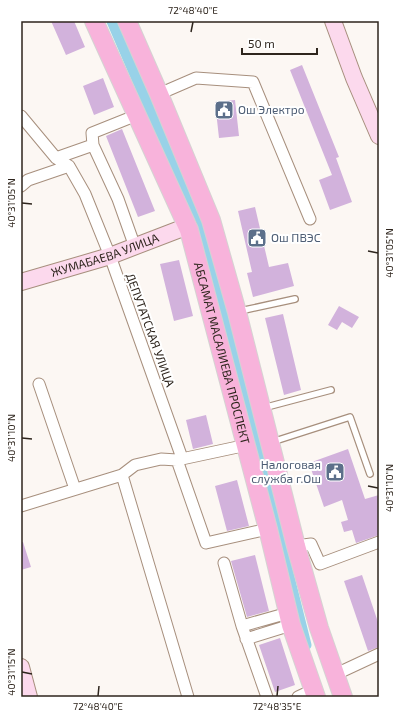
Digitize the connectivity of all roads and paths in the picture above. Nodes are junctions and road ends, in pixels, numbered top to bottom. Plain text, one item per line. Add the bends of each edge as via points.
1 (94, 21) edge
2 (127, 21) edge
3 (333, 21) edge
4 (159, 94) junction
5 (137, 115) junction
6 (21, 116) edge
7 (379, 136) edge
8 (93, 145) junction
9 (56, 158) junction
10 (69, 166) junction
11 (21, 186) edge
12 (310, 219) dead end
13 (188, 226) junction
14 (135, 247) junction
15 (110, 256) junction
16 (21, 282) edge
17 (295, 299) dead end
18 (237, 312) junction
19 (39, 384) dead end
20 (331, 390) dead end
21 (262, 408) junction
22 (270, 442) junction
23 (247, 445) junction
24 (179, 459) junction
25 (370, 474) dead end
26 (122, 475) junction
27 (75, 489) junction
28 (21, 506) edge
29 (268, 529) junction
30 (379, 542) edge
31 (296, 546) junction
32 (224, 563) dead end
33 (289, 619) junction
34 (242, 626) junction
35 (246, 639) junction
36 (379, 654) edge
37 (21, 667) edge
38 (334, 675) junction
39 (309, 695) edge
40 (29, 697) edge
41 (188, 697) edge
42 (267, 697) edge
43 (343, 697) edge

1 - 5 main road, АБСАМАТ МАСАЛИЕВА ПРОСПЕКТ
2 - 4 main road, АБСАМАТ МАСАЛИЕВА ПРОСПЕКТ
3 - 7 street
4 - 12 street via 196,78 253,82
4 - 18 main road, АБСАМАТ МАСАЛИЕВА ПРОСПЕКТ via 210,220
5 - 8 street via 92,133
5 - 13 main road, АБСАМАТ МАСАЛИЕВА ПРОСПЕКТ
6 - 9 street, ДЕПУТАТСКАЯ УЛИЦА
8 - 9 street
8 - 14 street via 118,199
9 - 10 street, ДЕПУТАТСКАЯ УЛИЦА
10 - 11 street via 28,180
10 - 15 street, ДЕПУТАТСКАЯ УЛИЦА via 86,194
13 - 14 street, ЖУМАБАЕВА УЛИЦА
13 - 23 main road, АБСАМАТ МАСАЛИЕВА ПРОСПЕКТ
14 - 15 street, ЖУМАБАЕВА УЛИЦА
15 - 16 street, ЖУМАБАЕВА УЛИЦА
15 - 24 street, ДЕПУТАТСКАЯ УЛИЦА
17 - 18 lane
18 - 21 main road, АБСАМАТ МАСАЛИЕВА ПРОСПЕКТ
19 - 27 street
20 - 21 lane
21 - 22 main road, АБСАМАТ МАСАЛИЕВА ПРОСПЕКТ
22 - 25 lane via 350,417
22 - 31 main road, АБСАМАТ МАСАЛИЕВА ПРОСПЕКТ
23 - 24 street
23 - 29 main road, АБСАМАТ МАСАЛИЕВА ПРОСПЕКТ
24 - 26 street via 161,459 135,466
24 - 29 street, ДЕПУТАТСКАЯ УЛИЦА via 206,543
26 - 27 street
26 - 41 street
27 - 28 street
29 - 33 main road, АБСАМАТ МАСАЛИЕВА ПРОСПЕКТ
30 - 31 street via 320,564 310,544
31 - 38 main road, АБСАМАТ МАСАЛИЕВА ПРОСПЕКТ
32 - 34 street
33 - 34 street
33 - 35 street
33 - 39 main road, АБСАМАТ МАСАЛИЕВА ПРОСПЕКТ
34 - 35 street
35 - 42 street
36 - 38 street
37 - 40 street
38 - 43 main road, АБСАМАТ МАСАЛИЕВА ПРОСПЕКТ

